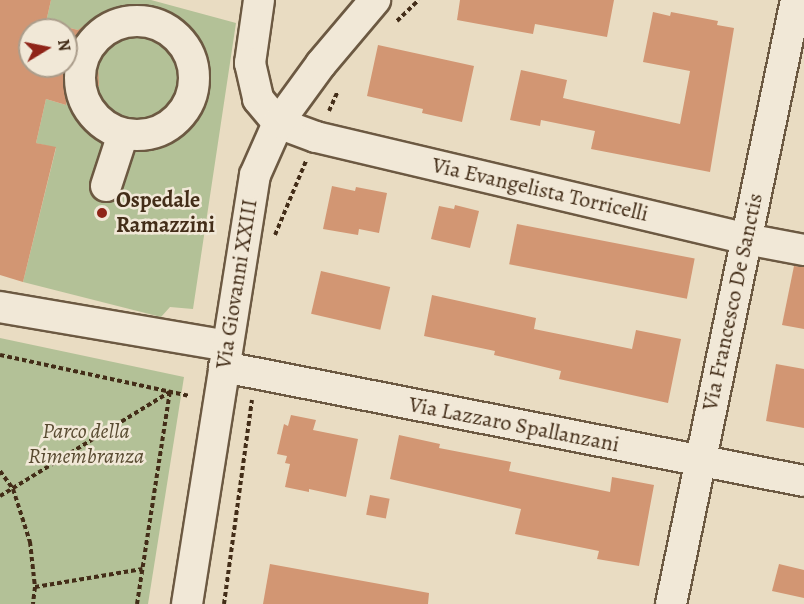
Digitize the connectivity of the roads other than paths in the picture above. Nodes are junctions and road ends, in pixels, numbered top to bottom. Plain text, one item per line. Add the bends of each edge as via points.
1 (259, 0) edge
2 (375, 0) edge
3 (796, 0) edge
4 (278, 123) junction
5 (123, 134) junction
6 (106, 186) dead end
7 (746, 239) junction
8 (804, 250) edge
9 (0, 306) edge
10 (225, 356) junction
11 (700, 461) junction
12 (804, 481) edge
13 (187, 604) edge
14 (671, 604) edge

1 - 4 street via 250,63 258,99
2 - 4 street, Via Giovanni XXIII
3 - 7 street, Via Francesco De Sanctis
4 - 7 street, Via Evangelista Torricelli via 316,137
4 - 10 street, Via Giovanni XXIII via 255,175
5 - 5 street via 157,132 184,111 191,95 194,54 168,30 150,22 130,21 111,27 84,55 80,74 82,94 91,112
5 - 6 street
7 - 8 street, Via Evangelista Torricelli
7 - 11 street, Via Francesco De Sanctis
9 - 10 street, Via Lazzaro Spallanzani
10 - 11 street, Via Lazzaro Spallanzani via 255,374
10 - 13 street, Via Giovanni XXIII
11 - 12 street, Via Lazzaro Spallanzani
11 - 14 street, Via Francesco De Sanctis

